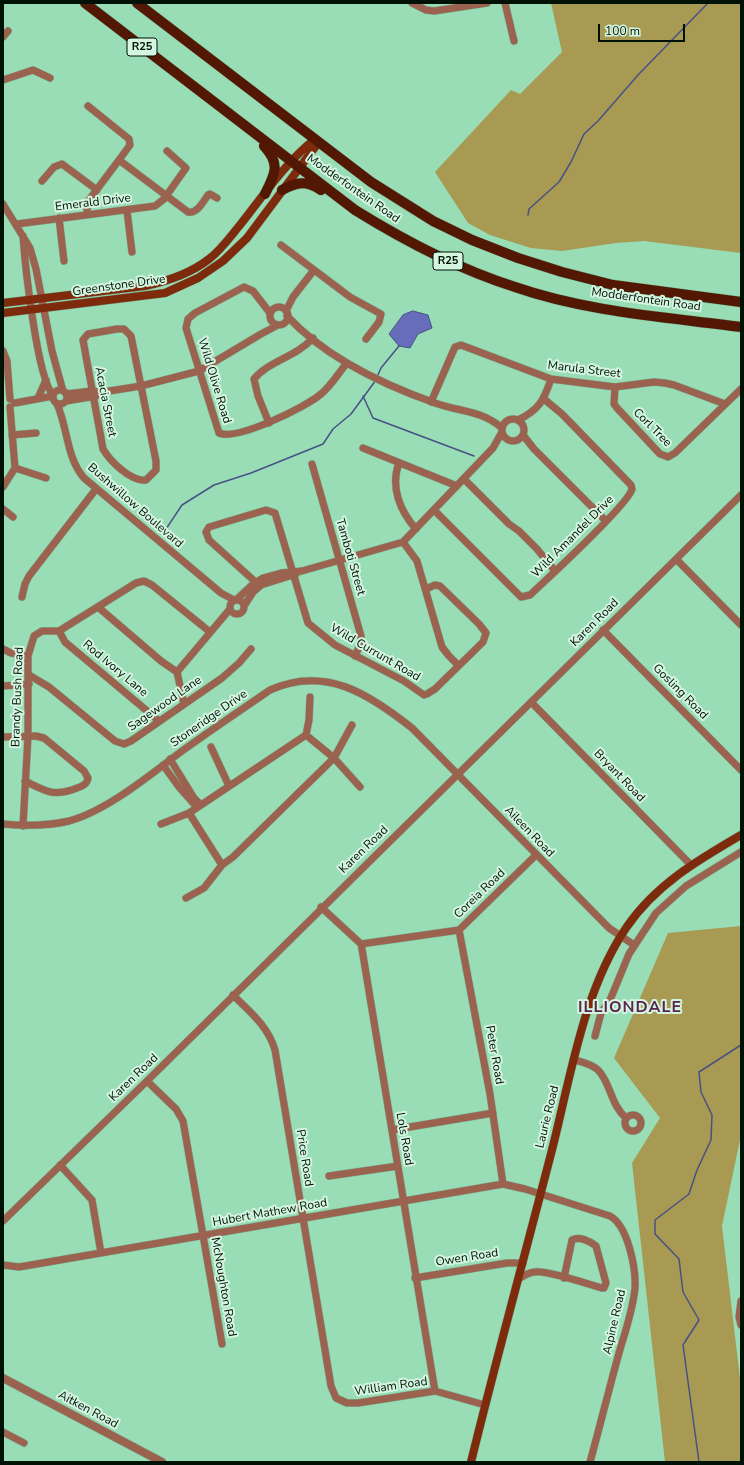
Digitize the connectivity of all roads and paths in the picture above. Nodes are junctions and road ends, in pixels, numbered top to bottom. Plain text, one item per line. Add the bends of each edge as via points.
1 (85, 3) edge
2 (137, 3) edge
3 (412, 3) edge
4 (487, 3) edge
5 (506, 3) edge
6 (514, 41) dead end
7 (50, 78) dead end
8 (3, 80) edge
9 (199, 92) junction
10 (88, 106) dead end
11 (316, 141) junction
12 (167, 151) dead end
13 (119, 160) junction
14 (295, 164) junction
15 (42, 181) dead end
16 (97, 190) junction
17 (282, 190) junction
18 (265, 194) junction
19 (166, 195) junction
20 (217, 198) dead end
21 (3, 204) edge
22 (355, 210) junction
23 (127, 211) junction
24 (87, 215) junction
25 (59, 218) junction
26 (17, 224) junction
27 (23, 234) junction
28 (282, 245) dead end
29 (132, 252) dead end
30 (64, 261) dead end
31 (314, 270) junction
32 (293, 297) junction
33 (41, 298) junction
34 (30, 299) junction
35 (261, 300) junction
36 (741, 302) edge
37 (3, 303) edge
38 (277, 307) junction
39 (43, 308) junction
40 (31, 309) junction
41 (3, 313) edge
42 (270, 313) junction
43 (287, 314) junction
44 (271, 321) junction
45 (281, 324) junction
46 (741, 327) edge
47 (299, 329) junction
48 (261, 334) junction
49 (313, 338) junction
50 (366, 339) dead end
51 (3, 351) edge
52 (346, 364) junction
53 (199, 371) junction
54 (551, 379) junction
55 (46, 380) junction
56 (141, 386) junction
57 (615, 387) junction
58 (741, 389) edge
59 (92, 394) junction
60 (65, 397) junction
61 (36, 399) junction
62 (55, 399) junction
63 (544, 399) junction
64 (431, 402) junction
65 (9, 403) edge
66 (725, 404) junction
67 (530, 414) junction
68 (64, 419) junction
69 (492, 419) junction
70 (508, 420) junction
71 (518, 420) junction
72 (269, 422) junction
73 (502, 430) junction
74 (36, 433) dead end
75 (522, 434) junction
76 (12, 435) junction
77 (508, 440) junction
78 (363, 448) dead end
79 (493, 448) junction
80 (399, 463) junction
81 (312, 464) dead end
82 (15, 468) junction
83 (46, 478) dead end
84 (464, 479) junction
85 (457, 486) junction
86 (3, 487) edge
87 (96, 489) junction
88 (741, 495) edge
89 (3, 509) edge
90 (435, 511) junction
91 (13, 517) dead end
92 (606, 521) junction
93 (416, 529) junction
94 (403, 542) junction
95 (676, 559) junction
96 (339, 561) junction
97 (554, 571) junction
98 (293, 574) junction
99 (258, 583) junction
100 (426, 589) junction
101 (22, 597) dead end
102 (233, 606) junction
103 (244, 606) junction
104 (98, 607) junction
105 (741, 625) edge
106 (603, 630) junction
107 (59, 631) junction
108 (210, 632) junction
109 (3, 649) edge
110 (251, 649) dead end
111 (28, 656) junction
112 (355, 656) junction
113 (458, 665) junction
114 (177, 672) junction
115 (29, 674) junction
116 (29, 684) junction
117 (3, 686) edge
118 (310, 697) dead end
119 (531, 702) junction
120 (184, 704) junction
121 (159, 721) junction
122 (352, 725) dead end
123 (306, 735) junction
124 (28, 736) junction
125 (3, 737) edge
126 (424, 740) joint
127 (210, 747) dead end
128 (334, 758) junction
129 (170, 760) junction
130 (163, 765) junction
131 (741, 770) edge
132 (458, 774) junction
133 (25, 785) junction
134 (229, 786) junction
135 (360, 787) dead end
136 (199, 806) junction
137 (189, 813) junction
138 (3, 824) edge
139 (161, 824) dead end
140 (23, 826) junction
141 (741, 835) edge
142 (741, 852) edge
143 (536, 855) junction
144 (222, 865) junction
145 (691, 865) junction
146 (186, 898) dead end
147 (321, 907) junction
148 (459, 930) junction
149 (620, 937) junction
150 (360, 944) junction
151 (634, 945) junction
152 (234, 995) junction
153 (595, 1036) dead end
154 (575, 1060) junction
155 (147, 1081) junction
156 (493, 1113) junction
157 (626, 1118) dead end
158 (392, 1130) junction
159 (60, 1165) junction
160 (398, 1166) junction
161 (329, 1176) dead end
162 (503, 1184) junction
163 (539, 1195) junction
164 (404, 1201) junction
165 (303, 1219) junction
166 (3, 1221) edge
167 (202, 1236) junction
168 (101, 1253) junction
169 (523, 1262) junction
170 (3, 1265) edge
171 (415, 1278) junction
172 (564, 1278) junction
173 (518, 1279) junction
174 (741, 1302) edge
175 (741, 1325) edge
176 (222, 1344) dead end
177 (3, 1378) edge
178 (331, 1386) joint
179 (435, 1391) junction
180 (485, 1405) junction
181 (3, 1432) edge
182 (24, 1443) dead end
183 (162, 1462) edge
184 (471, 1462) edge
185 (590, 1462) edge

1 - 9 main road, Modderfontein Road / R25
2 - 11 main road, Modderfontein Road / R25
3 - 4 street via 434,11
5 - 6 street
7 - 8 street via 33,70
9 - 14 main road, Modderfontein Road / R25
9 - 18 main road via 273,157 275,173
10 - 13 street via 130,141 130,145
11 - 14 main road, Greenstone Drive
11 - 36 main road, Modderfontein Road / R25 via 371,182 433,221 518,258 613,284
12 - 19 street, Emerald Drive via 186,168
13 - 16 street
13 - 19 street
14 - 17 main road, Greenstone Drive
14 - 18 main road, Greenstone Drive
14 - 22 main road, Modderfontein Road / R25
15 - 16 street via 54,167 62,164
16 - 24 street via 88,204
17 - 22 main road via 297,183 308,183
17 - 39 main road, Greenstone Drive via 259,223 236,249 212,269 182,286 165,293
18 - 33 main road, Greenstone Drive via 224,245 208,260 180,276 145,286
19 - 20 street via 191,212 197,209 208,195
19 - 23 street, Emerald Drive via 155,206
21 - 26 street, Bushwillow Boulevard
22 - 46 main road, Modderfontein Road / R25 via 430,252 516,288 613,310
23 - 24 street, Emerald Drive
23 - 29 street
24 - 25 street, Emerald Drive
25 - 26 street, Emerald Drive
25 - 30 street
26 - 27 street, Bushwillow Boulevard
27 - 33 street, Bushwillow Boulevard via 36,269
27 - 34 street, Bushwillow Boulevard
28 - 31 street
31 - 32 street
31 - 50 street via 350,297 381,314 379,322
32 - 38 street
32 - 43 street
33 - 34 main road, Greenstone Drive
33 - 39 street, Bushwillow Boulevard
34 - 37 main road, Greenstone Drive
34 - 40 street, Bushwillow Boulevard
35 - 38 street, Wild Olive Road
35 - 42 street, Wild Olive Road
35 - 53 street, Wild Olive Road via 244,287 188,319 186,328
38 - 42 street
38 - 43 street, Wild Olive Road
39 - 40 main road, Greenstone Drive
39 - 60 street, Bushwillow Boulevard via 58,379
40 - 41 main road, Greenstone Drive
40 - 55 street, Bushwillow Boulevard
42 - 44 street
43 - 45 street
43 - 47 street
44 - 45 street
44 - 48 street
45 - 47 street
45 - 48 street
47 - 49 street
48 - 53 street
49 - 52 street
49 - 72 street via 304,348 254,378 258,396
51 - 65 street via 7,361
52 - 64 street
52 - 72 street, Wild Olive Road via 320,395
53 - 56 street
53 - 72 street, Wild Olive Road via 220,433 229,436
54 - 57 street, Marula Street
54 - 63 street
54 - 64 street, Marula Street via 457,345
55 - 61 street
55 - 62 street, Bushwillow Boulevard
56 - 59 street
56 - 59 street, Acacia Street via 131,336 124,329 117,329 88,334 83,340
56 - 59 street, Acacia Street via 156,466 156,470 146,480 136,479 106,454
57 - 66 street, Marula Street via 654,382 674,384
57 - 66 street, Corl Tree via 616,408 660,454 668,457
58 - 66 street, Corl Tree
59 - 60 street
60 - 62 street via 61,404
60 - 62 street via 58,390
60 - 68 street, Bushwillow Boulevard
61 - 62 street
61 - 65 street
62 - 68 street, Bushwillow Boulevard
63 - 67 street
63 - 92 street, Wild Amandel Drive via 631,484 632,489 628,498
64 - 69 street
65 - 76 street
67 - 71 street
67 - 75 street
68 - 87 street, Bushwillow Boulevard via 72,461 76,469
69 - 70 street
69 - 73 street
70 - 71 street
70 - 73 street
71 - 75 street
73 - 77 street
73 - 79 street
74 - 76 street
75 - 77 street
75 - 92 street
76 - 82 street
77 - 79 street
78 - 80 street
79 - 84 street
80 - 85 street
80 - 93 street via 395,482 400,503 403,512
81 - 96 street, Tamboti Street
82 - 83 street
82 - 86 street
84 - 85 street
84 - 97 street via 508,524 533,544
85 - 90 street
87 - 101 street via 29,576
87 - 102 street, Bushwillow Boulevard via 221,593
88 - 95 street, Karen Road
89 - 91 street
90 - 93 street
90 - 97 street, Wild Amandel Drive via 521,597 530,595
92 - 97 street, Wild Amandel Drive
93 - 94 street
94 - 96 street
94 - 100 street via 417,561
95 - 105 street
95 - 106 street, Karen Road
96 - 98 street
96 - 112 street, Tamboti Street via 361,636
98 - 99 street
98 - 99 street, Wild Currunt Road via 277,516 272,511 266,510 209,527 206,532 209,540
98 - 112 street, Wild Currunt Road via 308,623 335,645
99 - 102 street
99 - 103 street
100 - 113 street via 442,647
100 - 113 street via 435,585 440,586 486,633 483,642
102 - 103 street, Bushwillow Boulevard via 240,601
102 - 103 street via 241,612
102 - 108 street
104 - 107 street, Brandy Bush Road
104 - 108 street, Brandy Bush Road via 136,583 148,582
104 - 114 street
106 - 119 street, Karen Road
106 - 131 street, Gosling Road
107 - 111 street, Brandy Bush Road via 36,634
107 - 121 street, Rod Ivory Lane via 65,642
108 - 114 street
109 - 111 street
110 - 120 street, Sagewood Lane via 222,678
111 - 115 street, Brandy Bush Road
112 - 113 street, Wild Currunt Road via 404,681 424,695 431,692
114 - 120 street
115 - 116 street, Brandy Bush Road
115 - 121 street, Sagewood Lane via 49,687 119,744 129,743
116 - 117 street
116 - 124 street, Brandy Bush Road
118 - 123 street
119 - 132 street, Karen Road
119 - 145 street, Bryant Road
120 - 121 street, Sagewood Lane
122 - 128 street
123 - 128 street
123 - 134 street
124 - 125 street
124 - 133 street, Brandy Bush Road
124 - 133 street via 44,738 84,771 88,778 84,786 61,794
126 - 129 street, Stoneridge Drive via 381,705 349,688 317,680 300,680 270,690
126 - 132 street, Aileen Road
127 - 134 street
128 - 135 street
128 - 144 street
129 - 130 street, Stoneridge Drive
129 - 136 street
130 - 136 street via 179,787
130 - 140 street, Stoneridge Drive via 90,813 64,822
132 - 143 street, Aileen Road
132 - 147 street, Karen Road
133 - 140 street, Brandy Bush Road
134 - 136 street
136 - 137 street
137 - 139 street
137 - 144 street
138 - 140 street, Stoneridge Drive
141 - 145 main road, Laurie Road
142 - 151 street via 678,892 656,913
143 - 148 street, Coreia Road
143 - 149 street, Aileen Road
144 - 146 street via 204,888
145 - 149 main road, Laurie Road via 653,896
147 - 150 street
147 - 152 street, Karen Road
148 - 150 street, Coreia Road
148 - 156 street, Peter Road
149 - 151 street, Aileen Road
149 - 154 main road, Laurie Road via 600,977
150 - 158 street, Lols Road
151 - 153 street via 610,1000 601,1013
152 - 155 street, Karen Road
152 - 165 street, Price Road via 264,1026 273,1042
154 - 157 street via 598,1070 616,1109
154 - 163 main road, Laurie Road
155 - 159 street, Karen Road
155 - 167 street, McNoughton Road via 176,1109 183,1121
156 - 158 street
156 - 162 street, Peter Road
158 - 160 street, Lols Road
159 - 166 street, Karen Road
159 - 168 street via 92,1200
160 - 161 street
160 - 164 street, Lols Road
162 - 163 street, Hubert Mathew Road
162 - 164 street, Hubert Mathew Road
163 - 169 main road, Laurie Road
163 - 185 street, Alpine Road via 616,1219 623,1228 635,1278 634,1296
164 - 165 street, Hubert Mathew Road
164 - 171 street, Lols Road
165 - 167 street, Hubert Mathew Road
165 - 178 street, Price Road
167 - 168 street, Hubert Mathew Road
167 - 176 street, McNoughton Road
168 - 170 street, Hubert Mathew Road via 19,1267
169 - 171 street, Owen Road
169 - 173 main road, Laurie Road
171 - 179 street, Lols Road
172 - 172 street via 605,1287 596,1246 581,1239 572,1240
172 - 173 street via 534,1272
173 - 180 main road, Laurie Road
174 - 175 street
177 - 183 street, Aitken Road
178 - 179 street, William Road via 336,1398 348,1404
179 - 180 street, William Road
180 - 184 main road, Laurie Road
181 - 182 street

